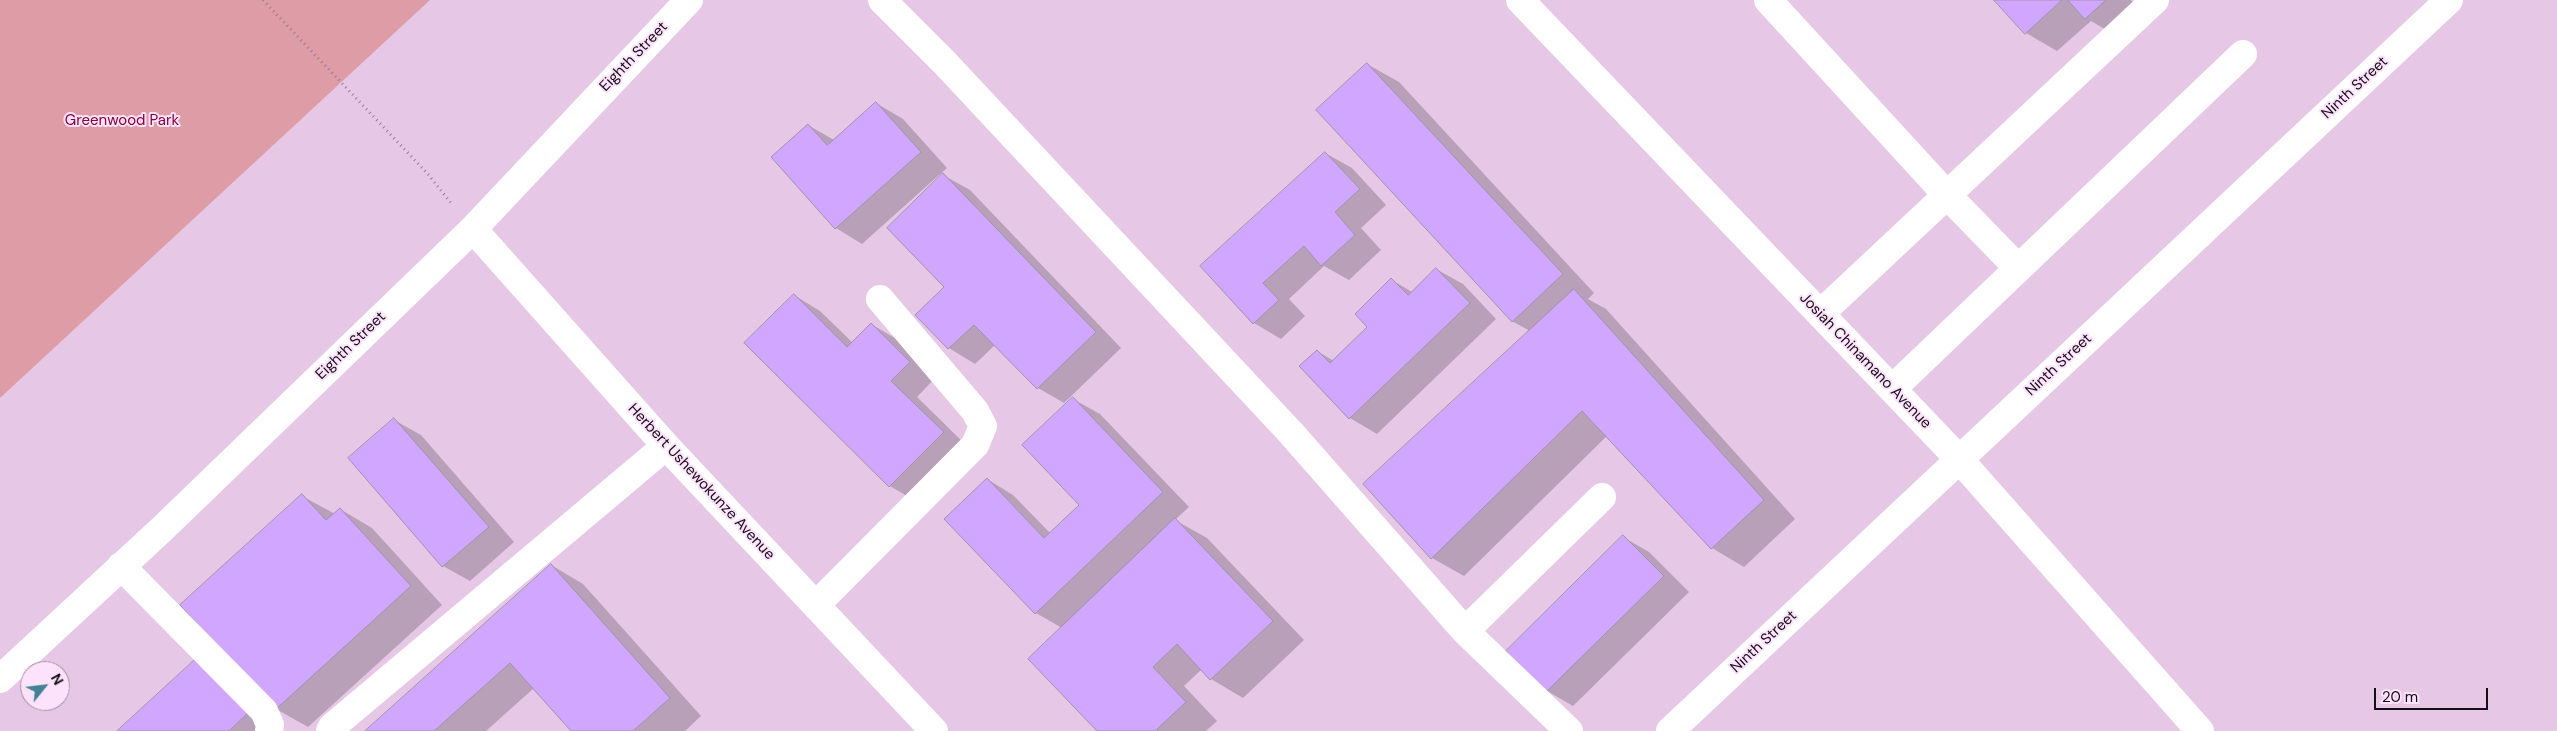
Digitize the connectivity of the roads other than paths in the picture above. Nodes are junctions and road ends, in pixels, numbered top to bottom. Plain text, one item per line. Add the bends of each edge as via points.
1 (689, 0) edge
2 (882, 0) edge
3 (1520, 0) edge
4 (1768, 0) edge
5 (2155, 0) edge
6 (2449, 0) edge
7 (2244, 54) dead end
8 (1947, 195) junction
9 (473, 229) junction
10 (2018, 268) junction
11 (880, 299) dead end
12 (1820, 314) junction
13 (1892, 389) junction
14 (666, 446) junction
15 (1959, 459) junction
16 (1602, 497) dead end
17 (121, 566) junction
18 (816, 605) junction
19 (1465, 631) junction
20 (0, 679) edge
21 (268, 731) edge
22 (330, 731) edge
23 (934, 731) edge
24 (1569, 731) edge
25 (1670, 731) edge
26 (2200, 731) edge

1 - 9 street, Eighth Street
2 - 19 street via 1291,432
3 - 12 street, Josiah Chinamano Avenue
4 - 8 street
5 - 8 street
6 - 15 street, Ninth Street
7 - 10 street
8 - 10 street
8 - 12 street
9 - 14 street, Herbert Ushewokunze Avenue
9 - 17 street, Eighth Street
10 - 13 street
11 - 18 street via 975,411 983,426 975,445
12 - 13 street, Josiah Chinamano Avenue
13 - 15 street, Josiah Chinamano Avenue
14 - 18 street, Herbert Ushewokunze Avenue
14 - 22 street
15 - 25 street, Ninth Street
15 - 26 street, Josiah Chinamano Avenue
16 - 19 street
17 - 20 street, Eighth Street
17 - 21 street via 264,711 270,725
18 - 23 street, Herbert Ushewokunze Avenue
19 - 24 street

